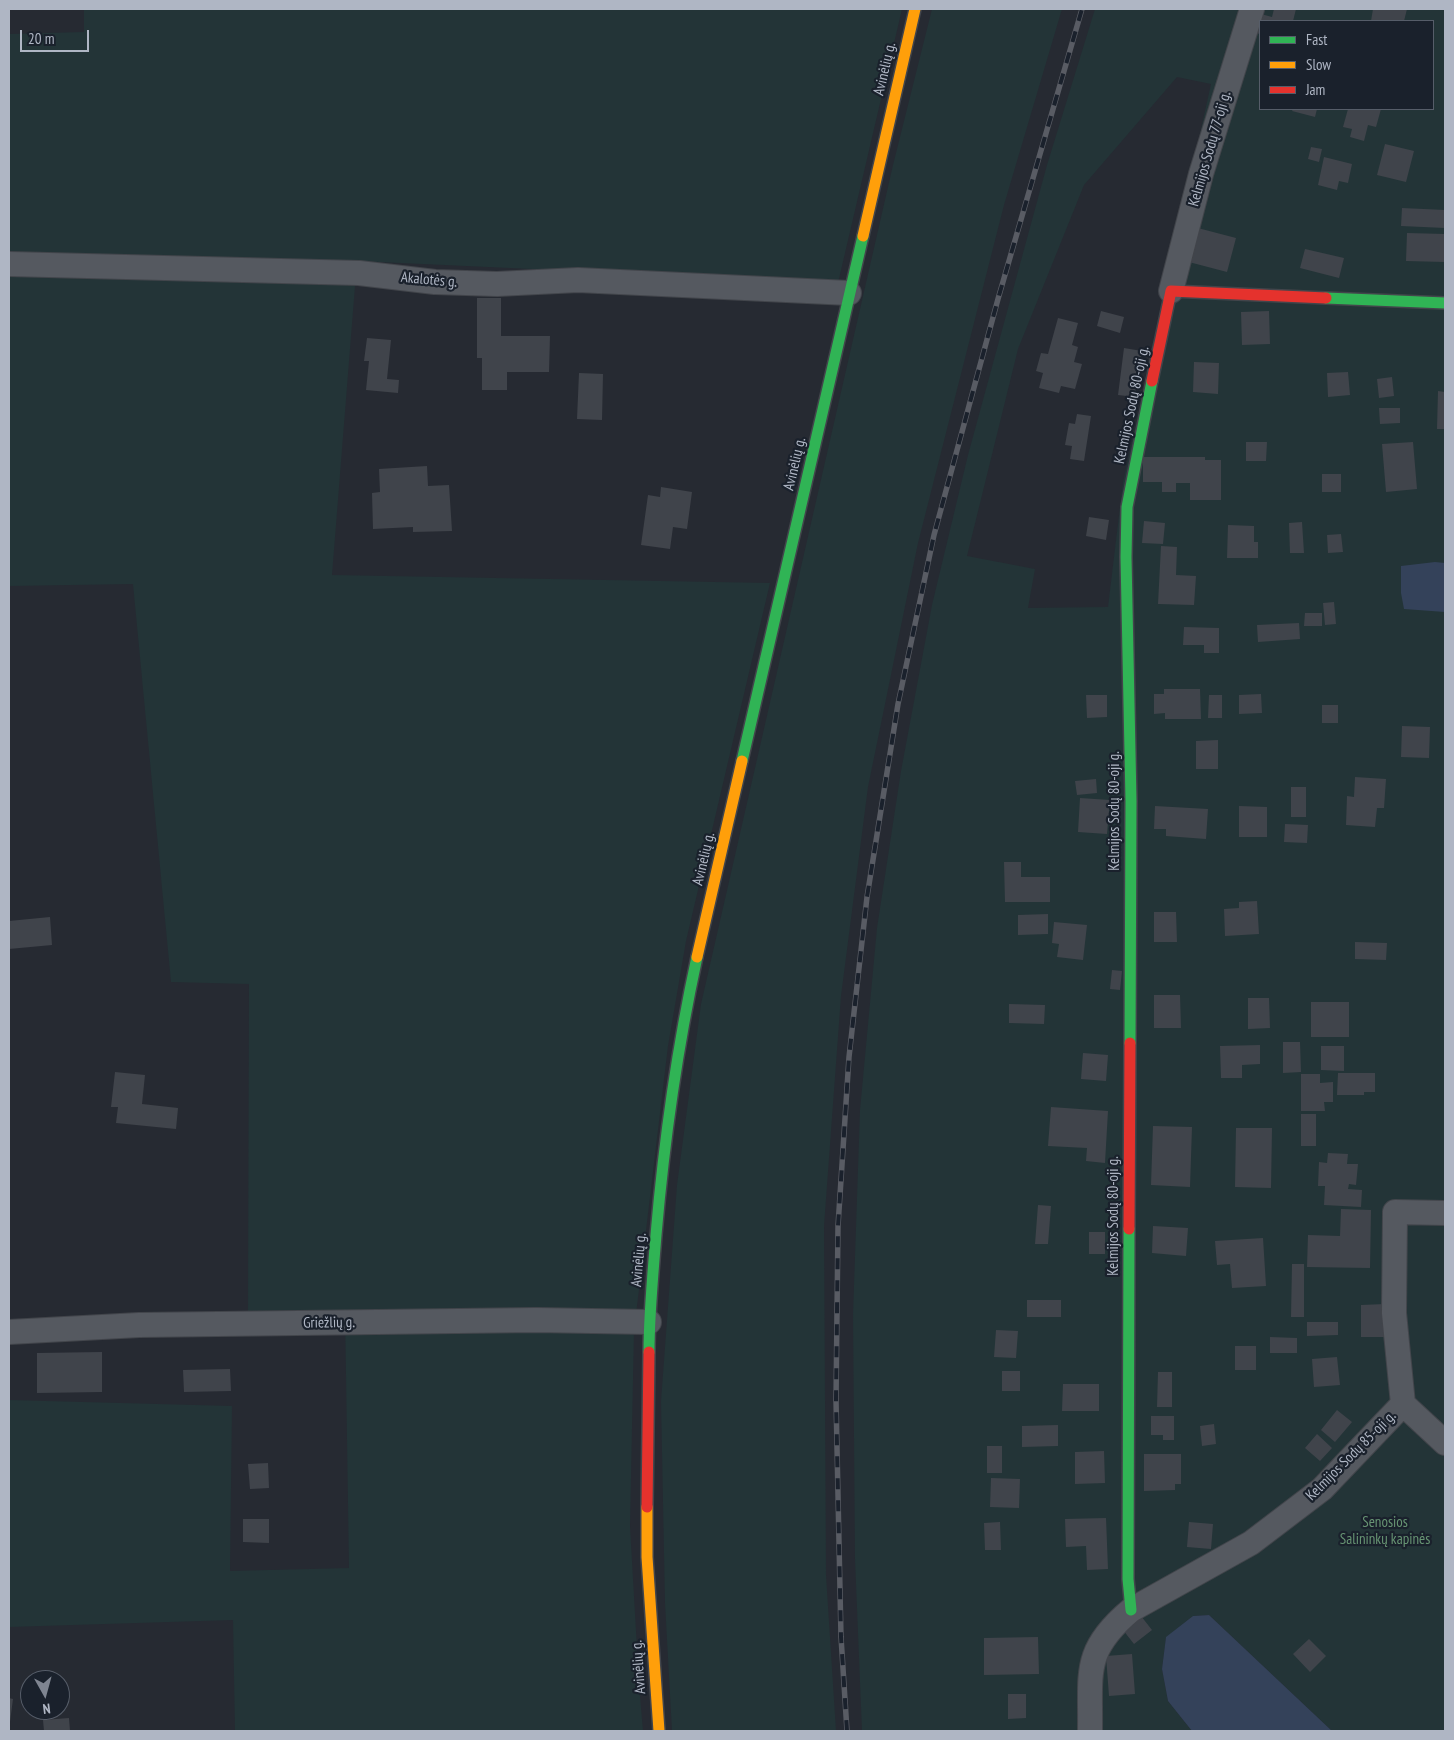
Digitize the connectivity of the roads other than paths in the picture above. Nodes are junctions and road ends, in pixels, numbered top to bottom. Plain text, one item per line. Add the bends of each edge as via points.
1 (915, 9) edge
2 (1252, 9) edge
3 (9, 264) edge
4 (1171, 291) junction
5 (849, 293) junction
6 (1445, 303) edge
7 (1445, 1213) edge
8 (649, 1322) junction
9 (9, 1332) edge
10 (1403, 1404) junction
11 (1445, 1443) edge
12 (1131, 1610) junction
13 (659, 1731) edge
14 (1090, 1731) edge

1 - 5 main road, Avinėlių g.
2 - 4 street, Kelmijos Sodų 77-oji g. via 1201,174
3 - 5 street, Akalotės g. via 360,273 434,282 497,284 578,280
4 - 6 main road
4 - 12 main road, Kelmijos Sodų 80-oji g. via 1127,507 1130,802 1128,1579
5 - 8 main road, Avinėlių g. via 684,1016 662,1168
7 - 10 street, Kelmijos Sodų 85-oji g. via 1395,1212 1394,1313
8 - 9 street, Griežlių g. via 536,1320 169,1325
8 - 13 main road, Avinėlių g. via 647,1557
10 - 11 street
10 - 12 street, Kelmijos Sodų 85-oji g. via 1322,1489 1251,1543
12 - 14 street, Kelmijos Sodų 85-oji g. via 1115,1623 1093,1658

